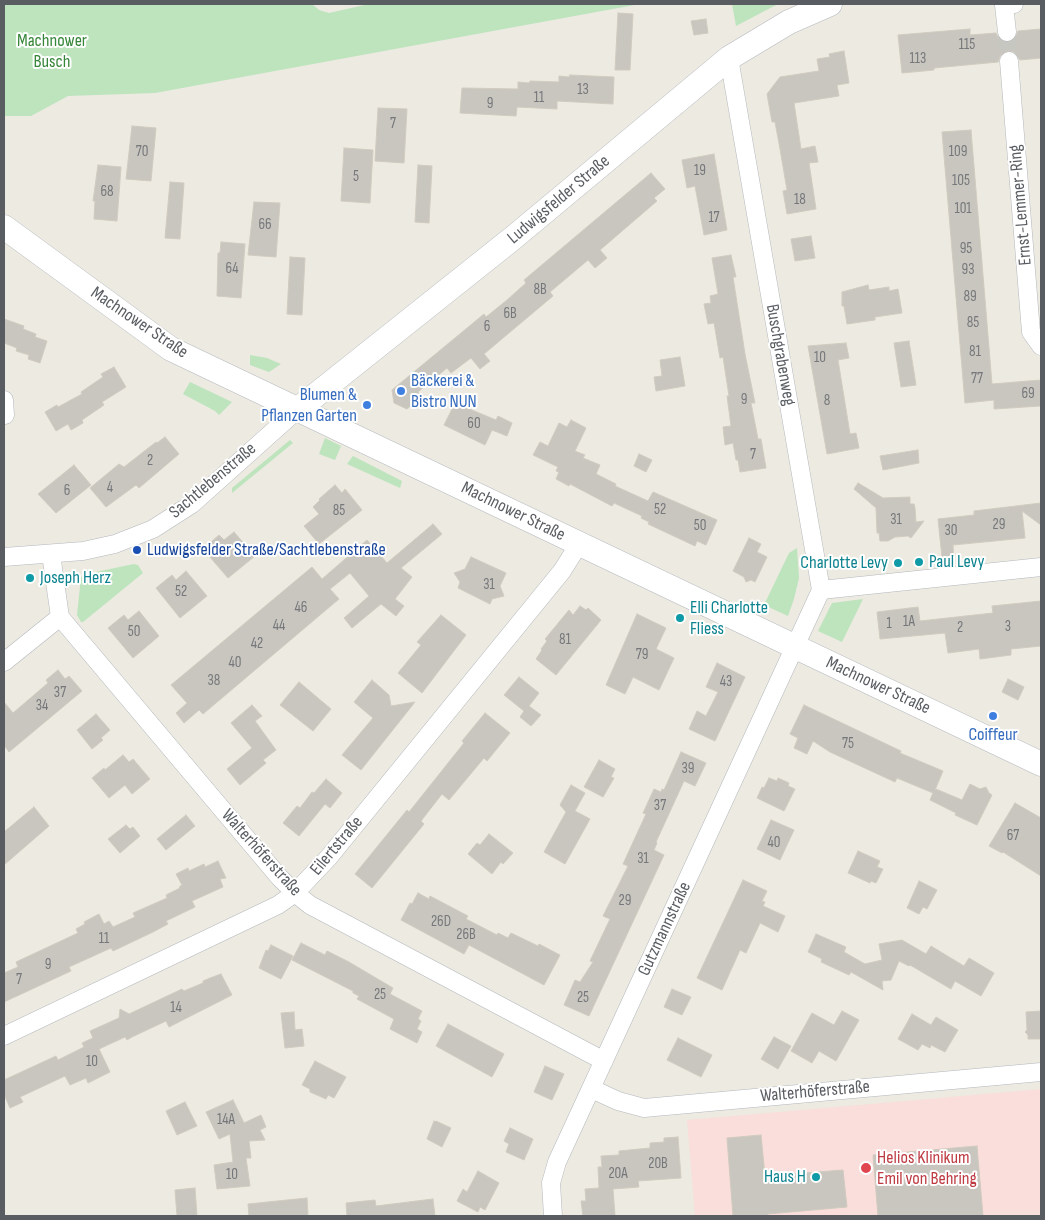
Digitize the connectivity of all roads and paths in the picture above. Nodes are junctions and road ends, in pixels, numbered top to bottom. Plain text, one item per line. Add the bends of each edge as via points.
1 (830, 4) edge
2 (1008, 4) edge
3 (1007, 32) tunnel mouth
4 (729, 58) junction
5 (1009, 61) tunnel mouth
6 (4, 227) edge
7 (1041, 346) edge
8 (297, 410) junction
9 (579, 544) junction
10 (51, 554) junction
11 (4, 557) edge
12 (1041, 567) edge
13 (821, 590) junction
14 (60, 617) junction
15 (794, 647) junction
16 (4, 662) edge
17 (1041, 764) edge
18 (295, 893) junction
19 (4, 1036) edge
20 (604, 1061) junction
21 (1041, 1072) edge
22 (592, 1089) junction
23 (553, 1216) edge

1 - 4 main road, Ludwigsfelder Straße via 789,22
2 - 3 street
4 - 8 main road, Ludwigsfelder Straße via 513,238
4 - 13 street, Buschgrabenweg
5 - 7 street, Ernst-Lemmer-Ring via 1031,332
6 - 8 main road, Machnower Straße via 171,349
8 - 9 main road, Machnower Straße
8 - 10 street, Sachtlebenstraße via 172,518 115,544
9 - 15 main road, Machnower Straße
9 - 18 street, Eilertstraße via 562,571 401,769 306,884
10 - 11 street, Sachtlebenstraße
10 - 14 street
12 - 13 street
13 - 15 street
14 - 16 street
14 - 18 street, Walterhöferstraße
15 - 17 main road, Machnower Straße
15 - 20 street, Gutzmannstraße
18 - 19 street, Eilertstraße via 278,905
18 - 20 street, Walterhöferstraße via 310,905
20 - 22 street, Gutzmannstraße
21 - 22 street, Walterhöferstraße via 644,1108
22 - 23 street, Gutzmannstraße via 557,1162 551,1183

